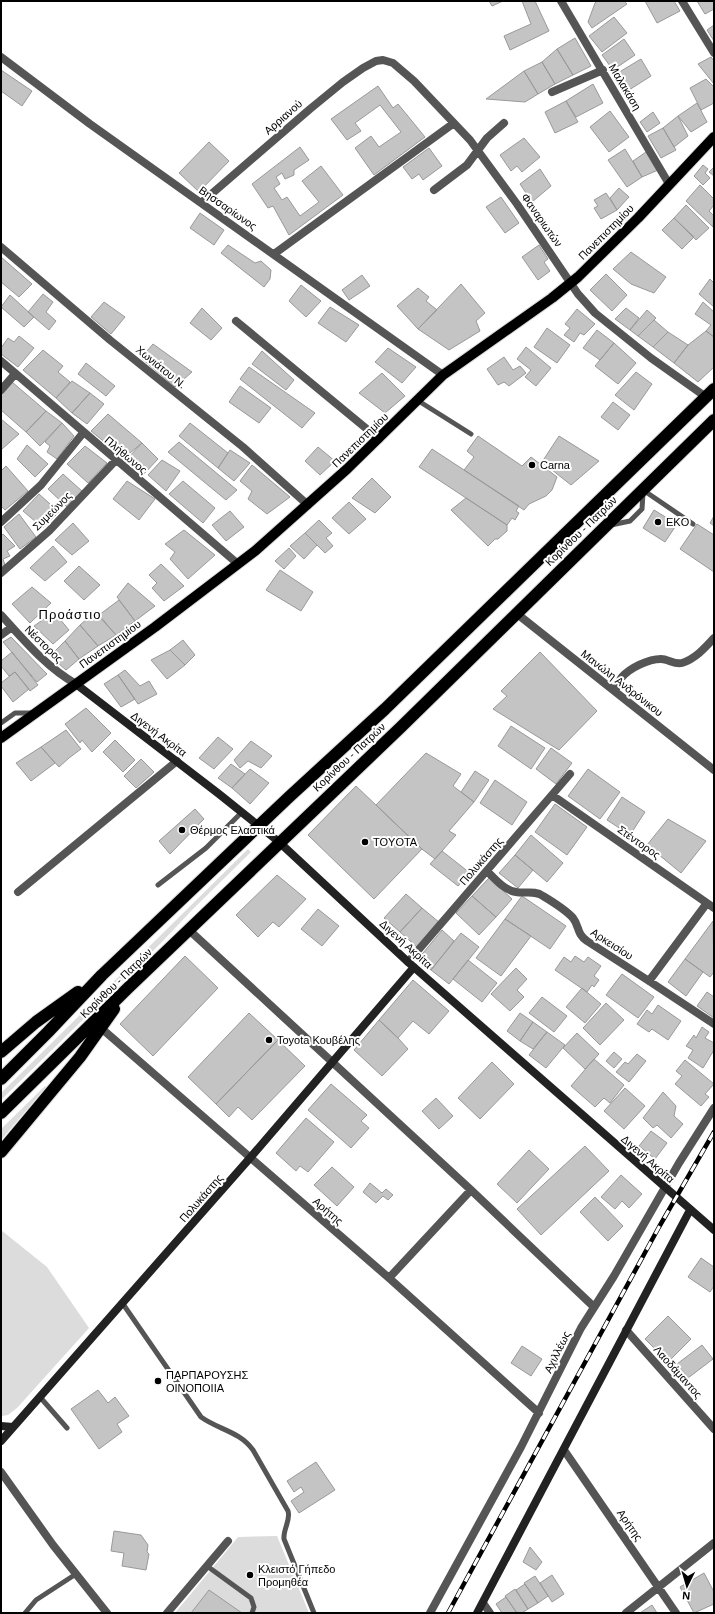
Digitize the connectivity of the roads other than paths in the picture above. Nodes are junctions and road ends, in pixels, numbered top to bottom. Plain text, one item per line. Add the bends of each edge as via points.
1 (561, 1) edge
2 (682, 1) edge
3 (714, 53) edge
4 (1, 57) edge
5 (386, 61) joint
6 (603, 70) junction
7 (552, 92) dead end
8 (454, 123) junction
9 (504, 123) dead end
10 (714, 137) edge
11 (478, 151) junction
12 (669, 184) junction
13 (434, 190) dead end
14 (201, 203) junction
15 (1, 247) edge
16 (274, 254) junction
17 (571, 283) junction
18 (236, 321) dead end
19 (1, 361) edge
20 (15, 374) junction
21 (443, 375) junction
22 (1, 390) edge
23 (710, 393) edge
24 (418, 400) junction
25 (714, 420) edge
26 (84, 433) junction
27 (471, 434) dead end
28 (379, 439) junction
29 (116, 460) junction
30 (643, 490) junction
31 (308, 505) junction
32 (1, 522) edge
33 (693, 524) dead end
34 (238, 564) junction
35 (1, 573) edge
36 (516, 613) junction
37 (1, 616) edge
38 (12, 627) junction
39 (1, 635) edge
40 (714, 638) edge
41 (76, 684) junction
42 (616, 692) junction
43 (36, 713) junction
44 (1, 723) edge
45 (1, 738) edge
46 (177, 761) junction
47 (714, 770) edge
48 (570, 774) dead end
49 (552, 795) junction
50 (242, 812) junction
51 (259, 826) junction
52 (279, 842) junction
53 (487, 871) junction
54 (158, 885) dead end
55 (18, 892) dead end
56 (707, 903) junction
57 (714, 908) edge
58 (189, 930) junction
59 (411, 964) junction
60 (102, 975) junction
61 (649, 981) junction
62 (128, 988) junction
63 (714, 1024) edge
64 (101, 1028) junction
65 (1, 1052) edge
66 (332, 1062) junction
67 (1, 1079) edge
68 (714, 1108) edge
69 (1, 1113) edge
70 (1, 1152) edge
71 (250, 1158) junction
72 (664, 1187) junction
73 (471, 1190) junction
74 (690, 1210) junction
75 (714, 1230) edge
76 (389, 1278) junction
77 (123, 1304) junction
78 (594, 1307) junction
79 (626, 1330) junction
80 (40, 1397) junction
81 (539, 1413) junction
82 (1, 1426) edge
83 (13, 1427) junction
84 (67, 1428) dead end
85 (714, 1429) edge
86 (1, 1441) edge
87 (564, 1450) junction
88 (1, 1472) edge
89 (228, 1541) dead end
90 (714, 1543) edge
91 (207, 1566) junction
92 (76, 1574) junction
93 (660, 1586) junction
94 (482, 1603) junction
95 (25, 1613) edge
96 (107, 1613) edge
97 (167, 1613) edge
98 (252, 1613) edge
99 (314, 1613) edge
100 (430, 1613) edge
101 (477, 1613) edge
102 (490, 1613) edge
103 (626, 1613) edge
104 (676, 1613) edge

1 - 6 street, Μαλακάση
2 - 3 street
4 - 14 street, Βησσαρίωνος
5 - 8 street, Φαναριωτών via 403,70
5 - 14 street, Αρριανού via 376,61 363,68 328,94
6 - 7 street
6 - 12 street, Μαλακάση
8 - 11 street, Φαναριωτών
8 - 16 street
9 - 11 street
10 - 12 main road, Πανεπιστημίου
11 - 13 street via 467,165
11 - 17 street, Φαναριωτών
12 - 17 main road, Πανεπιστημίου
14 - 16 street, Βησσαρίωνος
15 - 31 street, Χωνιάτου Ν. via 110,340 243,447
16 - 21 street, Βησσαρίωνος
17 - 21 main road, Πανεπιστημίου
17 - 23 street, Φαναριωτών via 585,302 609,325 651,358
18 - 28 street
19 - 20 street, Πλήθωνος
20 - 22 street
20 - 26 street, Πλήθωνος
21 - 24 main road, Πανεπιστημίου
23 - 51 highway, Κορίνθου - Πατρών via 385,709
24 - 27 lane
24 - 28 main road, Πανεπιστημίου
25 - 30 highway, Κορίνθου - Πατρών
26 - 29 street, Πλήθωνος
26 - 32 street via 41,485
28 - 31 main road, Πανεπιστημίου
29 - 34 street, Πλήθωνος
29 - 35 street, Συμεώνος via 49,531
30 - 33 lane
30 - 36 highway, Κορίνθου - Πατρών
31 - 34 main road, Πανεπιστημίου
34 - 41 main road, Πανεπιστημίου
36 - 42 street, Μανώλη Ανδρόνικου
36 - 52 highway, Κορίνθου - Πατρών
37 - 38 street, Νέστορος
38 - 39 street
38 - 41 street, Νέστορος via 44,661
40 - 42 street via 695,656 682,663 663,659 647,662 635,668 621,678
41 - 43 main road, Πανεπιστημίου
41 - 46 street, Διγενή Ακρίτα
42 - 47 street, Μανώλη Ανδρόνικου
43 - 44 lane via 15,713
43 - 45 main road, Πανεπιστημίου
46 - 50 street, Διγενή Ακρίτα
46 - 55 street
48 - 49 street, Πολυκάστης
49 - 53 street, Πολυκάστης
49 - 56 street, Στέντορος
50 - 51 street, Διγενή Ακρίτα
50 - 54 lane via 206,848
51 - 52 street, Διγενή Ακρίτα
51 - 60 highway, Κορίνθου - Πατρών
52 - 58 highway, Κορίνθου - Πατρών
52 - 59 street, Διγενή Ακρίτα
53 - 59 street, Πολυκάστης
53 - 61 street, Αρκεισίου via 511,891 534,892 543,896 572,918 579,934 586,942
56 - 57 street, Στέντορος
56 - 61 street
58 - 62 highway, Κορίνθου - Πατρών
58 - 66 street
59 - 66 street, Πολυκάστης
59 - 72 street, Διγενή Ακρίτα
60 - 65 highway via 36,1022
60 - 67 highway, Κορίνθου - Πατρών
61 - 63 street, Αρκεισίου
62 - 64 highway
62 - 69 highway, Κορίνθου - Πατρών
64 - 70 highway
64 - 71 street, Αρήτης
66 - 71 street, Πολυκάστης
66 - 73 street
68 - 72 street, Αχιλλέως
71 - 76 street, Αρήτης
71 - 77 street, Πολυκάστης
72 - 74 street, Διγενή Ακρίτα
72 - 78 street, Αχιλλέως
73 - 76 street
73 - 78 street
74 - 75 street, Διγενή Ακρίτα
74 - 79 street
76 - 81 street, Αρήτης
77 - 80 street, Πολυκάστης
77 - 99 lane via 201,1417 239,1436 253,1450 288,1511 284,1539
78 - 81 street, Αχιλλέως
79 - 85 street, Λαοδάμαντος
79 - 87 street
80 - 83 street, Πολυκάστης
80 - 84 lane
81 - 100 street, Αχιλλέως
82 - 83 street
83 - 86 street, Πολυκάστης
87 - 93 street, Αρήτης
87 - 94 street
88 - 92 street
89 - 91 street
90 - 93 street
91 - 97 street
91 - 98 lane via 251,1598 254,1607
92 - 95 lane via 36,1600
92 - 96 street
93 - 103 street
93 - 104 street, Αρήτης
94 - 101 street
94 - 102 street

